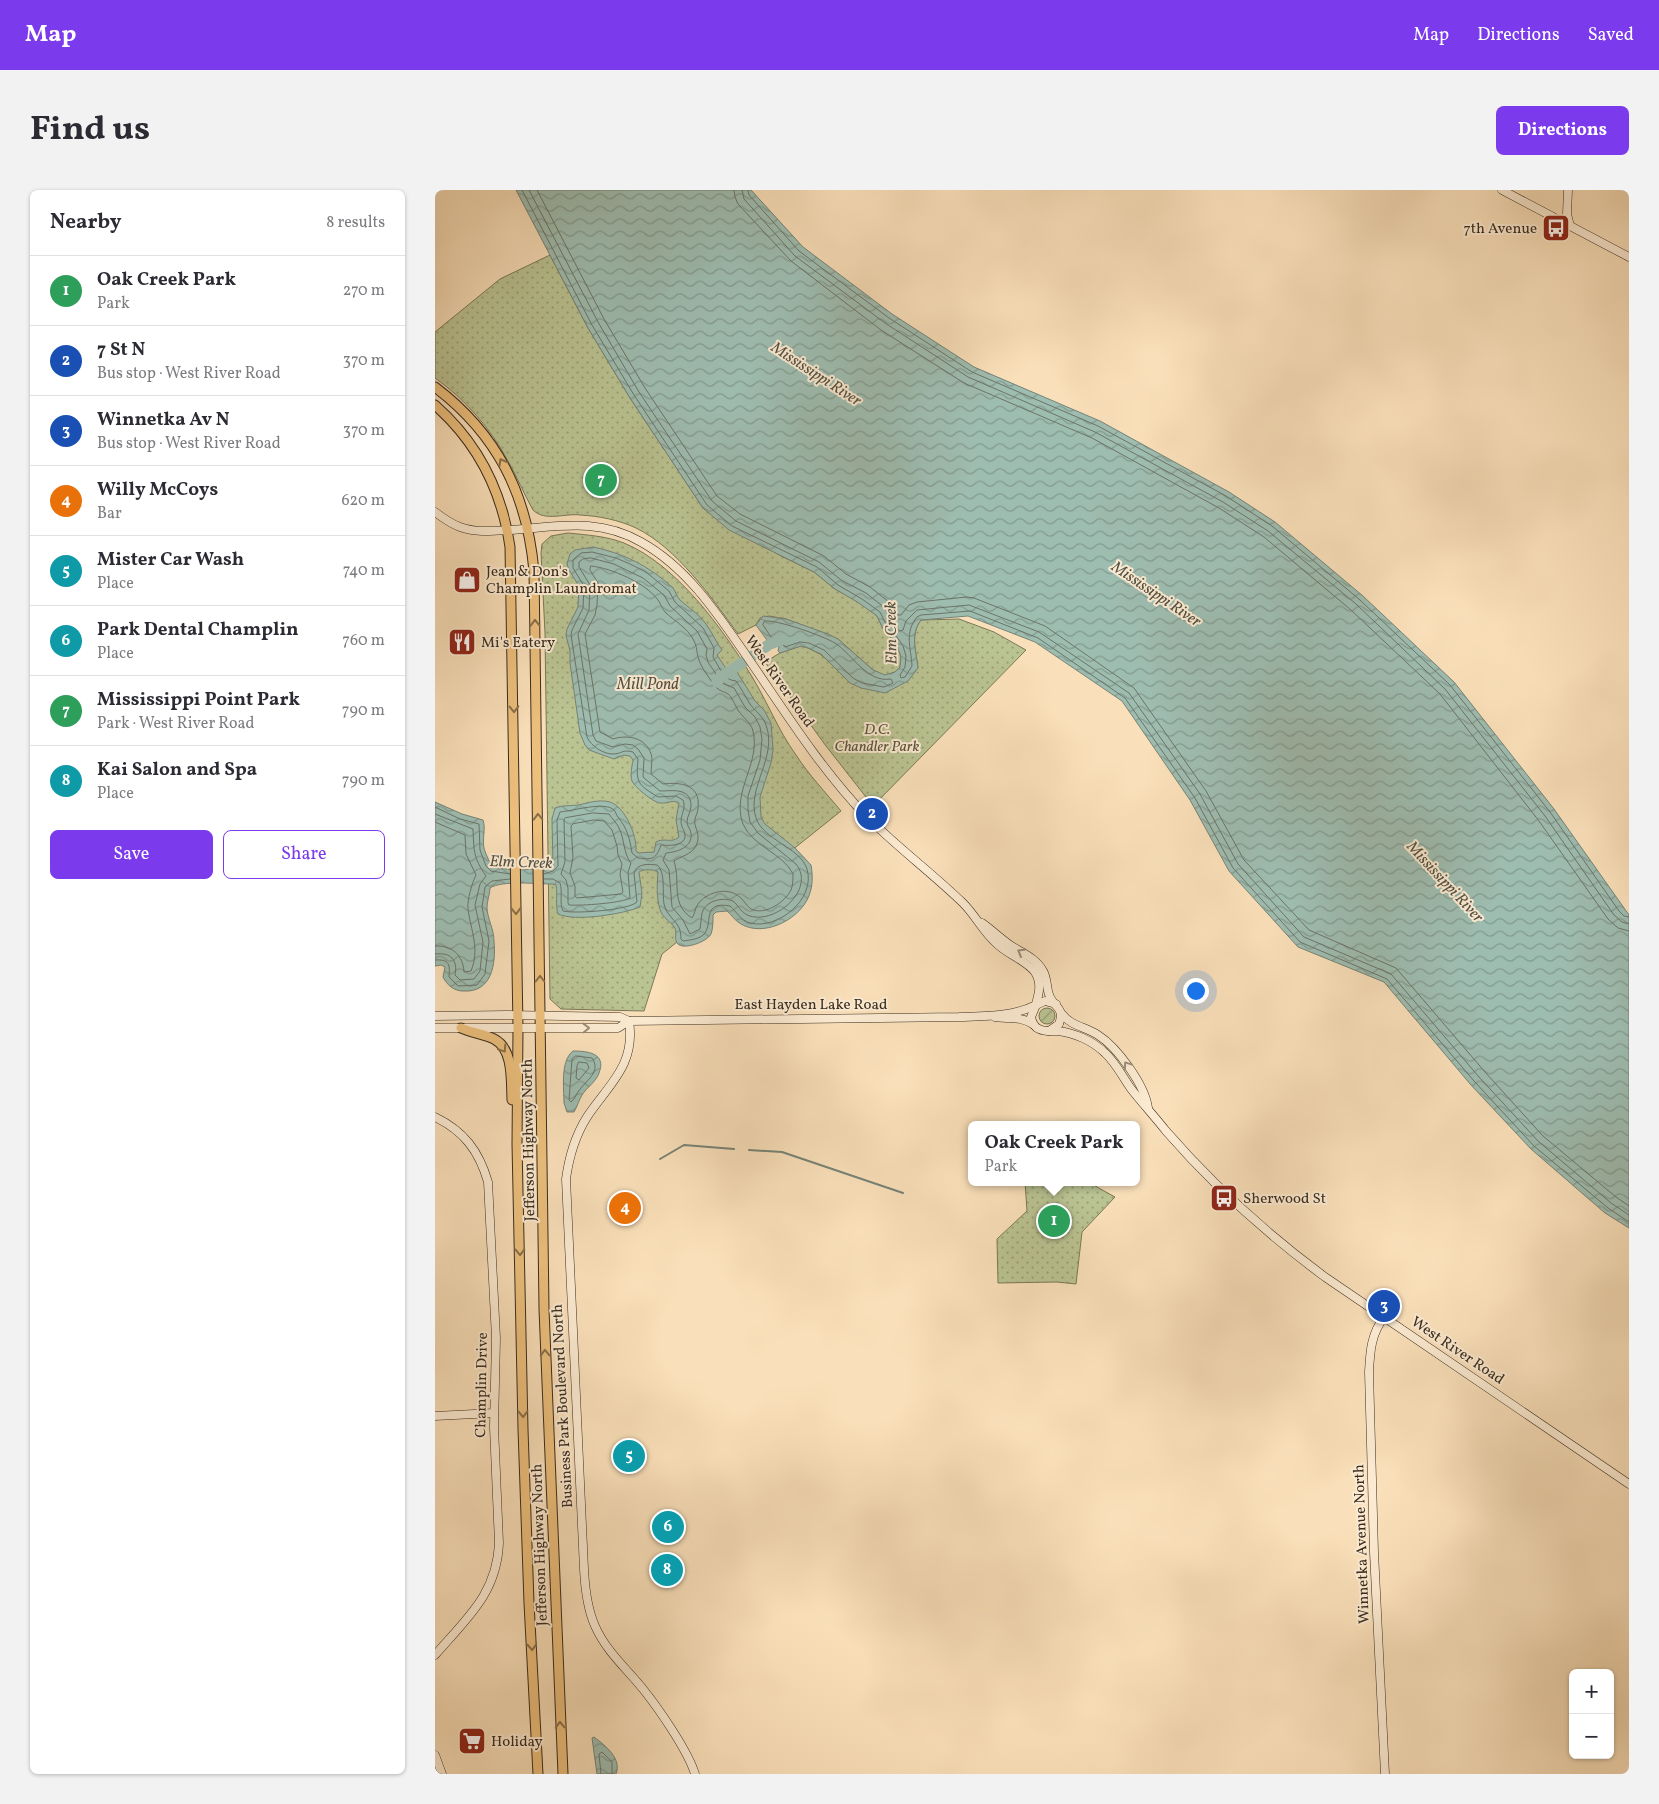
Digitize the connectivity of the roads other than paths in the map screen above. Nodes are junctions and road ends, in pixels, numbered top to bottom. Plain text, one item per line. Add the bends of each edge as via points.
1 (1502, 190) edge
2 (1568, 190) edge
3 (1570, 226) junction
4 (1629, 257) edge
5 (435, 387) edge
6 (435, 405) edge
7 (435, 512) edge
8 (529, 529) junction
9 (508, 530) junction
10 (977, 919) junction
11 (1056, 1004) junction
12 (1036, 1005) junction
13 (1061, 1013) junction
14 (517, 1015) junction
15 (435, 1016) edge
16 (540, 1016) junction
17 (993, 1016) junction
18 (629, 1021) junction
19 (1034, 1026) junction
20 (435, 1028) edge
21 (461, 1028) junction
22 (518, 1028) junction
23 (540, 1028) junction
24 (1049, 1031) junction
25 (1148, 1108) junction
26 (435, 1117) edge
27 (517, 1144) junction
28 (1385, 1316) junction
29 (494, 1413) junction
30 (435, 1416) edge
31 (1629, 1484) edge
32 (435, 1655) edge
33 (435, 1755) edge
34 (562, 1762) junction
35 (442, 1774) edge
36 (538, 1774) edge
37 (563, 1774) edge
38 (567, 1774) edge
39 (695, 1774) edge
40 (1385, 1774) edge

1 - 3 street
2 - 3 street
3 - 4 street
8 -> 5 highway, Jefferson Highway North via 511,477 488,440 469,417
6 - 9 highway, Jefferson Highway North via 460,431 483,463 500,500
7 - 9 street, West River Road via 459,527 471,530
8 - 9 street, West River Road
8 - 10 street, West River Road via 576,524 619,531 671,563 710,605 816,756 850,798
16 -> 8 highway, Jefferson Highway North via 535,577
9 -> 14 highway, Jefferson Highway North via 512,575
11 -> 10 street, West River Road via 1049,995 1045,974 1035,961
10 - 12 street, West River Road via 994,942 1029,966 1036,975 1040,986
11 - 12 street via 1045,1001
11 - 13 street
12 - 17 street, East Hayden Lake Road
12 - 19 street via 1031,1013
13 - 24 street via 1059,1024
25 -> 13 street, West River Road via 1147,1100 1118,1052 1100,1036 1072,1024
14 - 15 street, East Hayden Lake Road
14 - 16 street, East Hayden Lake Road
14 - 22 highway, Jefferson Highway North
16 - 18 street, East Hayden Lake Road via 620,1017
16 - 23 highway, Jefferson Highway North
17 - 18 street, East Hayden Lake Road
17 - 19 street, East Hayden Lake Road via 1022,1019
23 -> 18 street, East Hayden Lake Road via 618,1028
18 - 39 street, Business Park Boulevard North via 630,1040 625,1062 581,1128 566,1179 584,1569 587,1601 598,1634 643,1688
19 - 24 street
20 - 21 street, East Hayden Lake Road
21 - 22 street, East Hayden Lake Road
21 -> 27 highway via 494,1039 507,1053
22 - 23 street, East Hayden Lake Road
22 - 27 highway, Jefferson Highway North
34 -> 23 highway, Jefferson Highway North via 544,1309
24 - 25 street, West River Road via 1075,1035 1096,1046 1112,1060
25 - 28 street, West River Road via 1186,1152 1261,1225 1305,1262
26 - 29 street, Champlin Drive via 456,1130 474,1149 488,1182 496,1338
27 -> 36 highway, Jefferson Highway North via 524,1449
28 - 31 street, West River Road
28 - 40 street, Winnetka Avenue North via 1375,1333 1369,1372
29 - 30 street
29 - 32 street, Champlin Drive via 499,1544 494,1577 477,1606
33 - 35 street
34 - 37 highway, Jefferson Highway North
34 - 38 highway

